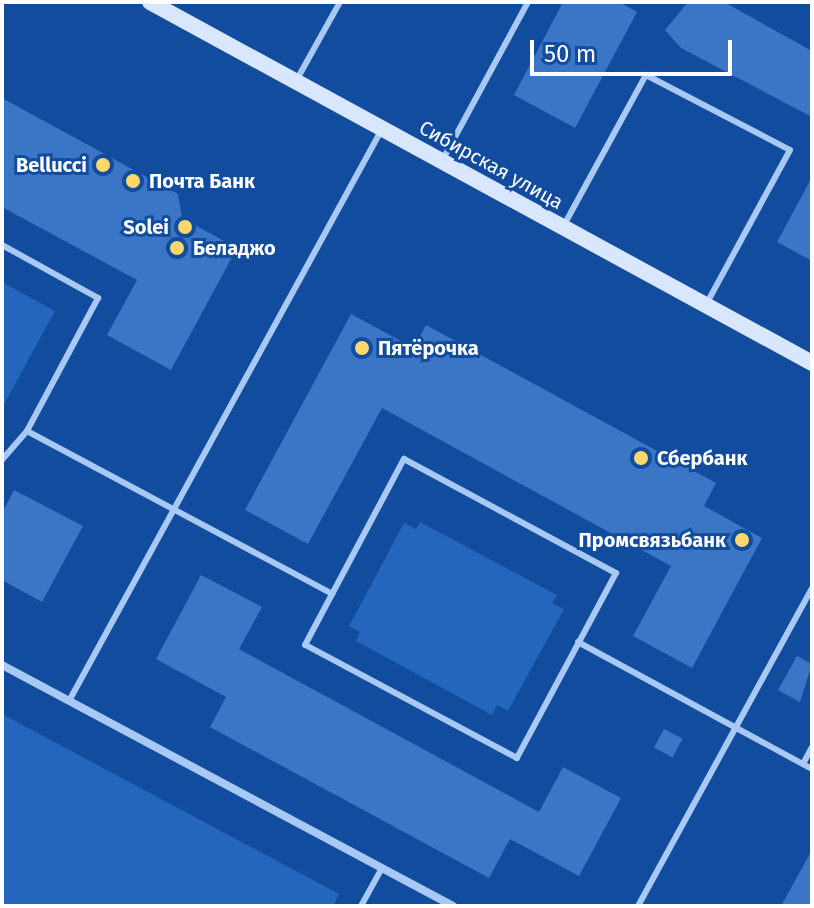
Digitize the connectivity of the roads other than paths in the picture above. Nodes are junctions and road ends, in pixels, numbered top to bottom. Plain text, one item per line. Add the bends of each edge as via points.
1 (340, 2) edge
2 (528, 2) edge
3 (155, 3) edge
4 (296, 81) junction
5 (382, 129) junction
6 (442, 161) junction
7 (563, 227) junction
8 (2, 245) edge
9 (706, 305) junction
10 (812, 363) edge
11 (27, 431) junction
12 (2, 460) edge
13 (175, 509) junction
14 (812, 588) edge
15 (332, 594) junction
16 (578, 642) junction
17 (2, 665) edge
18 (69, 701) junction
19 (736, 728) junction
20 (812, 747) edge
21 (803, 764) junction
22 (812, 769) edge
23 (382, 868) junction
24 (361, 906) edge
25 (453, 906) edge
26 (638, 906) edge

1 - 4 lane
2 - 6 lane
3 - 4 main road, Сибирская улица
4 - 5 main road, Сибирская улица
5 - 6 main road, Сибирская улица
5 - 13 lane
6 - 7 main road, Сибирская улица
7 - 9 main road, Сибирская улица
7 - 9 lane via 646,75 790,150
8 - 11 lane via 98,298
9 - 10 main road, Сибирская улица
11 - 12 lane
11 - 13 lane
13 - 15 lane
13 - 18 lane
14 - 19 lane
15 - 16 lane via 305,645 517,758
15 - 16 lane via 404,459 616,573
16 - 19 lane
17 - 18 street
18 - 23 street
19 - 21 lane
19 - 26 lane
20 - 21 lane
21 - 22 lane
23 - 24 lane
23 - 25 street

